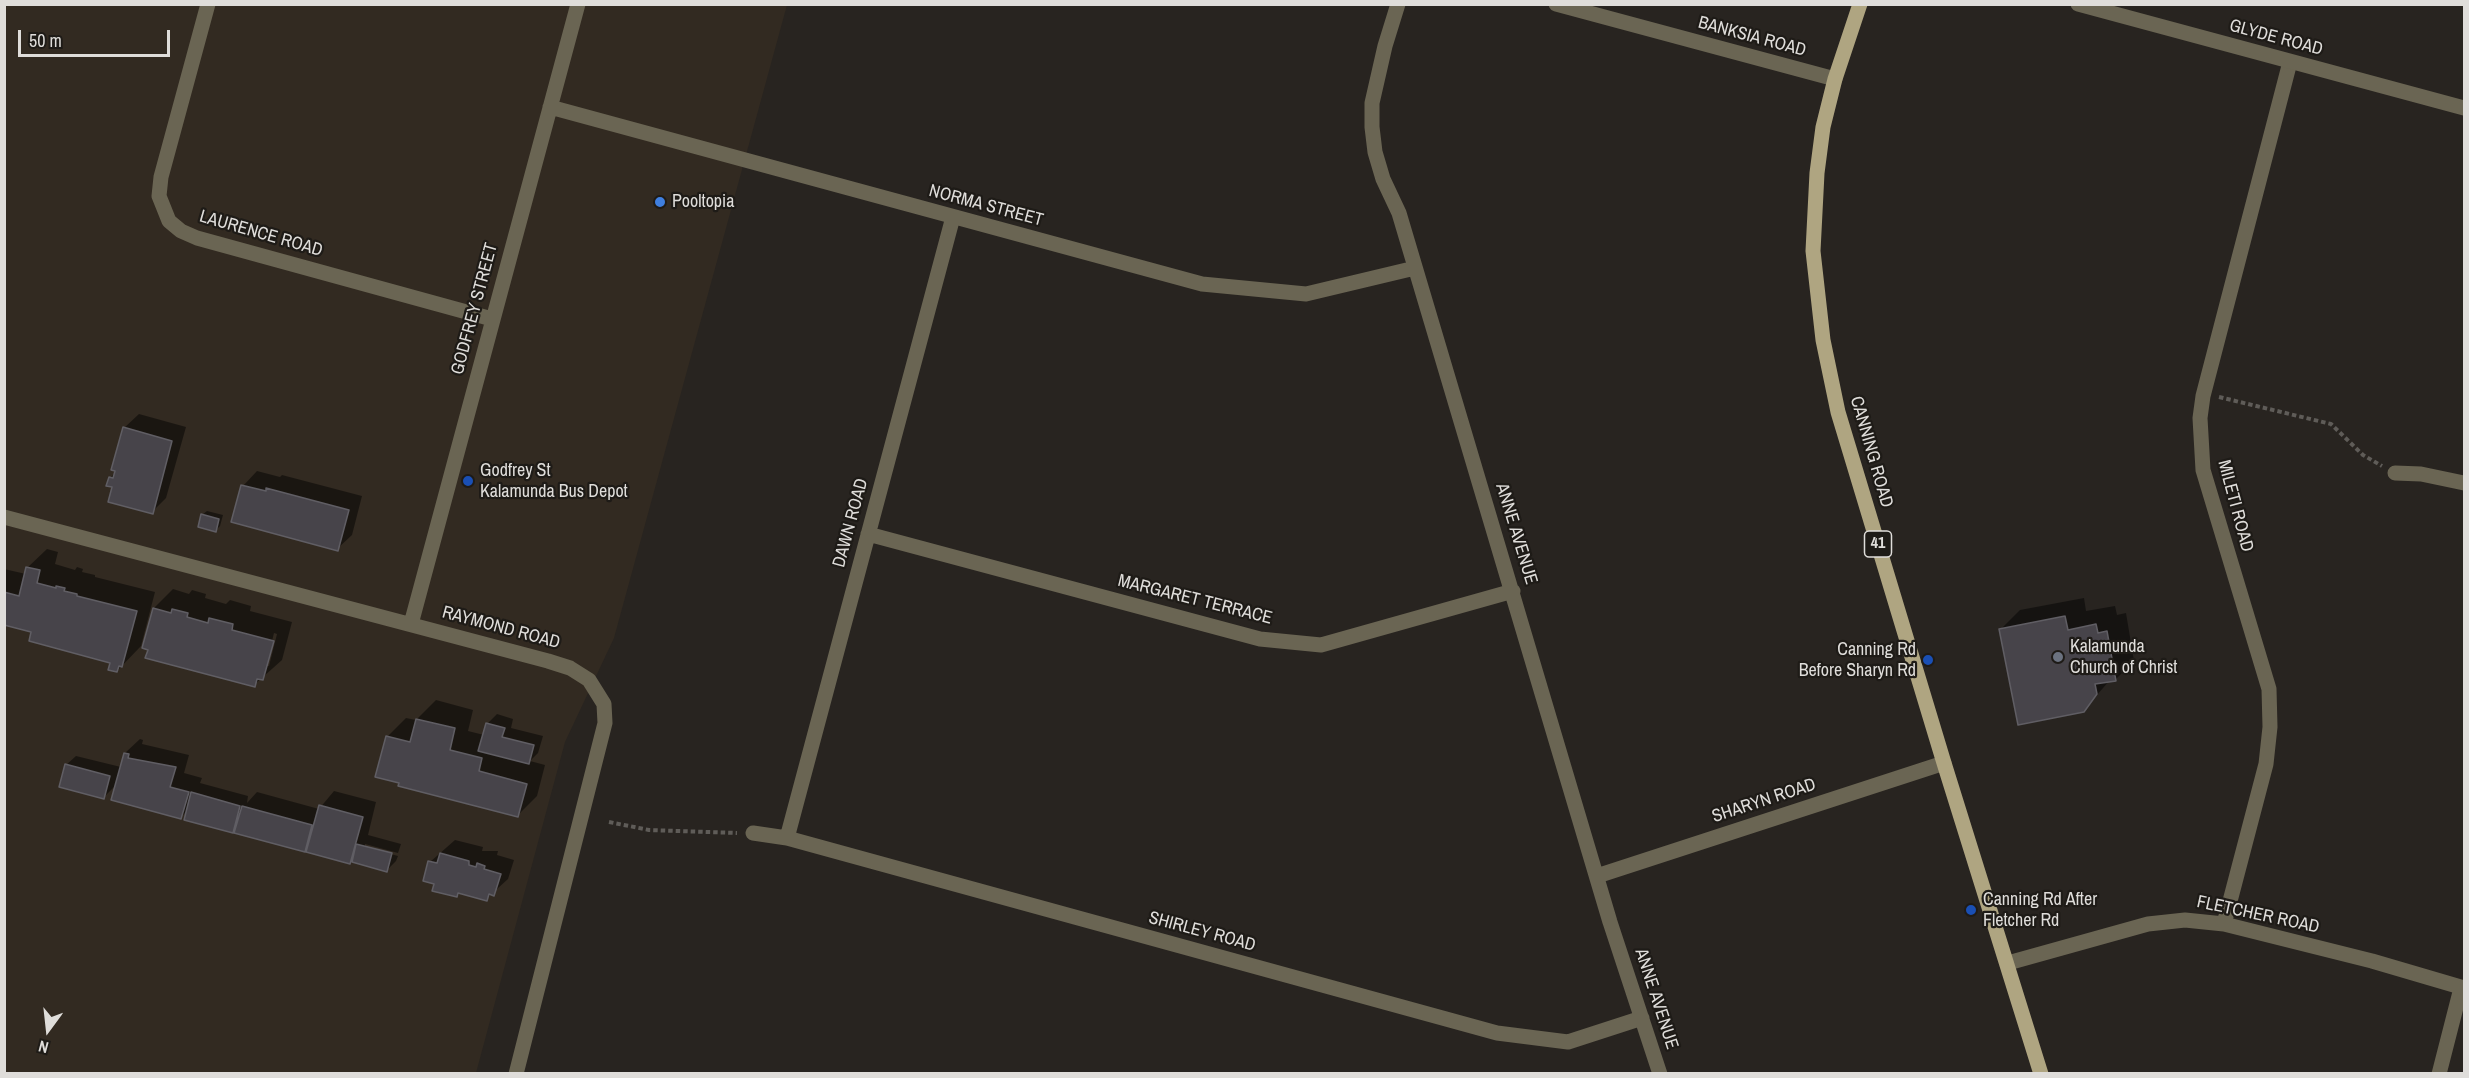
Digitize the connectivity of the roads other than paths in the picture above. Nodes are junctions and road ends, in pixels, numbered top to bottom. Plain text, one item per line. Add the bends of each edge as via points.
1 (208, 4) edge
2 (578, 4) edge
3 (1398, 4) edge
4 (1556, 4) edge
5 (1860, 4) edge
6 (2078, 4) edge
7 (2290, 62) junction
8 (1834, 79) junction
9 (550, 107) junction
10 (2464, 108) edge
11 (953, 217) junction
12 (1415, 267) junction
13 (492, 319) junction
14 (2395, 473) road end
15 (2464, 483) edge
16 (4, 517) edge
17 (868, 534) junction
18 (1513, 591) junction
19 (411, 624) junction
20 (1944, 764) junction
21 (753, 833) road end
22 (787, 838) junction
23 (1597, 876) junction
24 (2224, 924) junction
25 (2008, 963) junction
26 (2463, 988) edge
27 (1642, 1018) junction
28 (516, 1074) edge
29 (1660, 1074) edge
30 (2041, 1074) edge
31 (2439, 1074) edge

1 - 13 street, LAURENCE ROAD via 161,177 159,196 169,221 197,238
2 - 9 street, GODFREY STREET
3 - 12 street, ANNE AVENUE via 1372,103 1372,127 1383,179 1399,213
4 - 8 street, BANKSIA ROAD
5 - 8 main road, CANNING ROAD / 41
6 - 7 street, GLYDE ROAD
7 - 10 street, GLYDE ROAD
7 - 24 street, MILETI ROAD via 2200,418 2202,470 2270,699 2266,764
8 - 20 main road, CANNING ROAD / 41 via 1823,127 1814,219 1815,288 1823,340 1838,412
9 - 11 street, NORMA STREET
9 - 13 street, GODFREY STREET
11 - 12 street, NORMA STREET via 1202,284 1306,294
11 - 17 street, DAWN ROAD
12 - 18 street, ANNE AVENUE
13 - 19 street, GODFREY STREET
14 - 15 street
16 - 19 street, RAYMOND ROAD
17 - 18 street, MARGARET TERRACE via 1260,639 1322,645
17 - 22 street, DAWN ROAD
18 - 23 street, ANNE AVENUE
19 - 28 street, RAYMOND ROAD via 570,668 589,680 606,712
20 - 23 street, SHARYN ROAD
20 - 25 main road, CANNING ROAD / 41
21 - 22 street, SHIRLEY ROAD
22 - 27 street, SHIRLEY ROAD via 1497,1033 1568,1042
23 - 27 street, ANNE AVENUE
24 - 25 street, FLETCHER ROAD via 2185,920 2148,924
24 - 26 street, FLETCHER ROAD
25 - 30 main road, CANNING ROAD / 41
26 - 31 street
27 - 29 street, ANNE AVENUE

